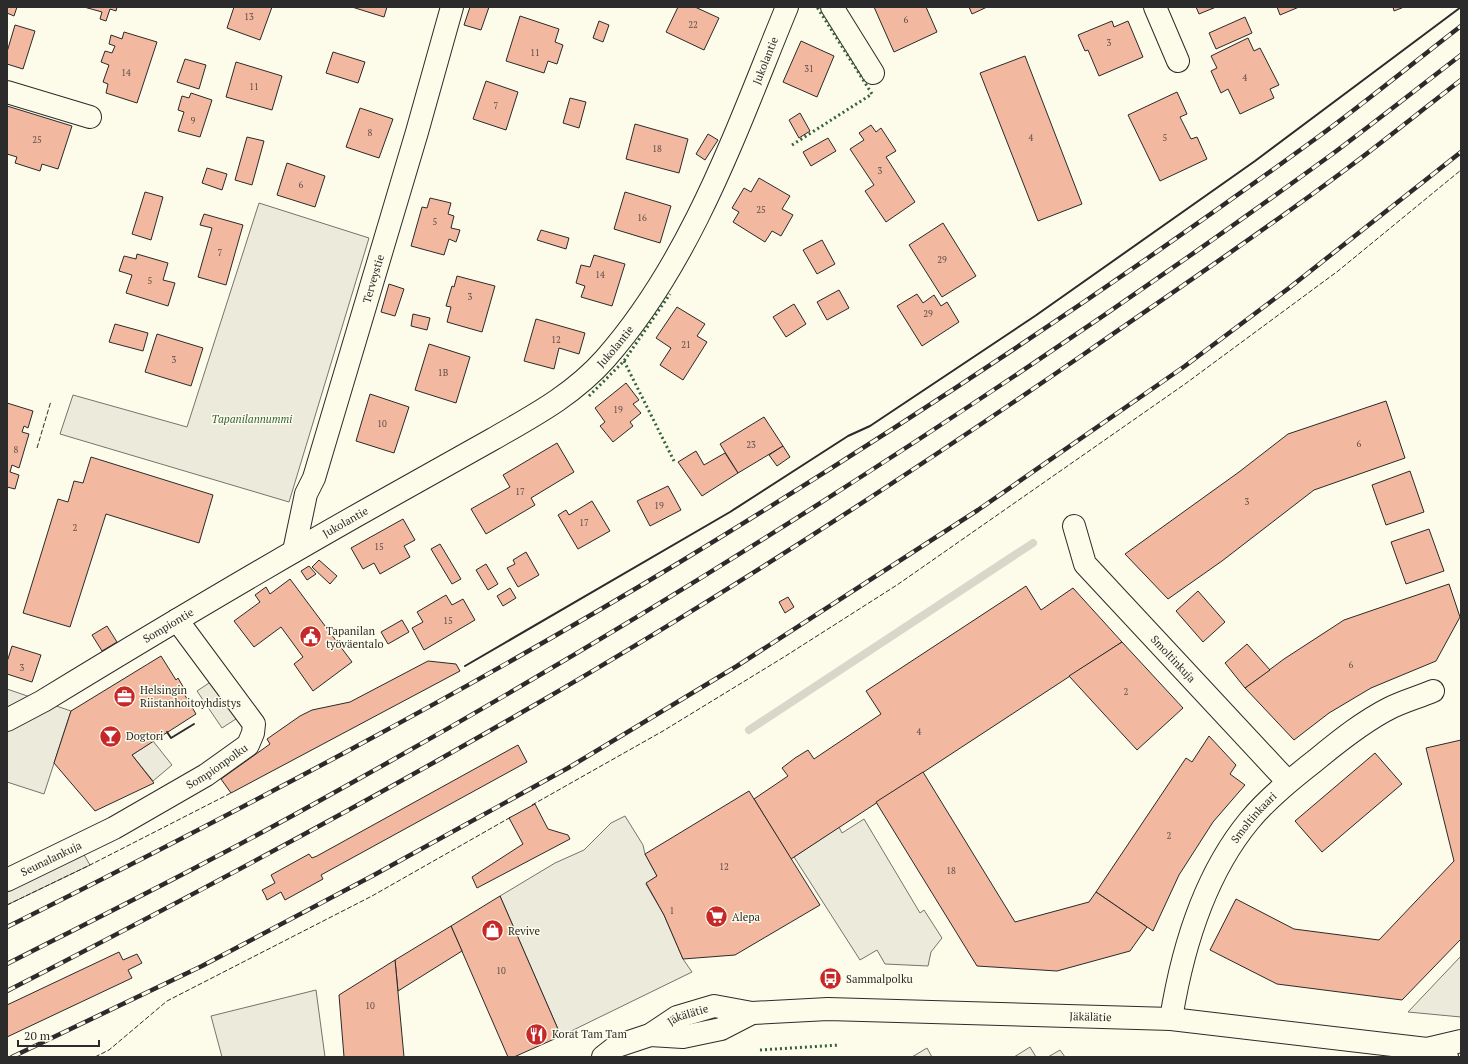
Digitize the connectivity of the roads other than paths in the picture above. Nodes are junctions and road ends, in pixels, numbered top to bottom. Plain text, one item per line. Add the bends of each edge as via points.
1 (452, 7) edge
2 (787, 7) edge
3 (832, 7) edge
4 (1155, 7) edge
5 (1178, 61) dead end
6 (873, 73) dead end
7 (7, 92) edge
8 (90, 117) dead end
9 (1074, 526) dead end
10 (294, 550) junction
11 (177, 620) junction
12 (1433, 692) dead end
13 (7, 720) edge
14 (1288, 782) junction
15 (87, 842) joint
16 (7, 880) edge
17 (1171, 1019) junction
18 (1461, 1041) edge
19 (1427, 1049) junction
20 (603, 1057) edge
21 (1447, 1057) edge

1 - 10 street, Terveystie via 314,478 306,494
2 - 10 street, Jukolantie via 726,159 697,218 661,282 606,358 572,391 550,406
3 - 6 street
4 - 5 street
7 - 8 street
9 - 14 street, Smoltinkuja via 1085,564
10 - 11 street, Sompiontie
11 - 13 street, Sompiontie
11 - 15 street, Sompionpolku via 254,724 253,734 248,745 206,775
12 - 14 street, Smoltinkaari via 1390,708 1353,731
14 - 17 street, Smoltinkaari via 1249,821 1208,888 1192,928 1176,988
15 - 16 street, Seunalankuja
17 - 19 street, Jäkälätie
17 - 20 street, Jäkälätie via 828,1009 752,1013 714,1006 677,1018 650,1035 617,1046
18 - 19 street, Jäkälätie
19 - 21 street, Jäkälätie

